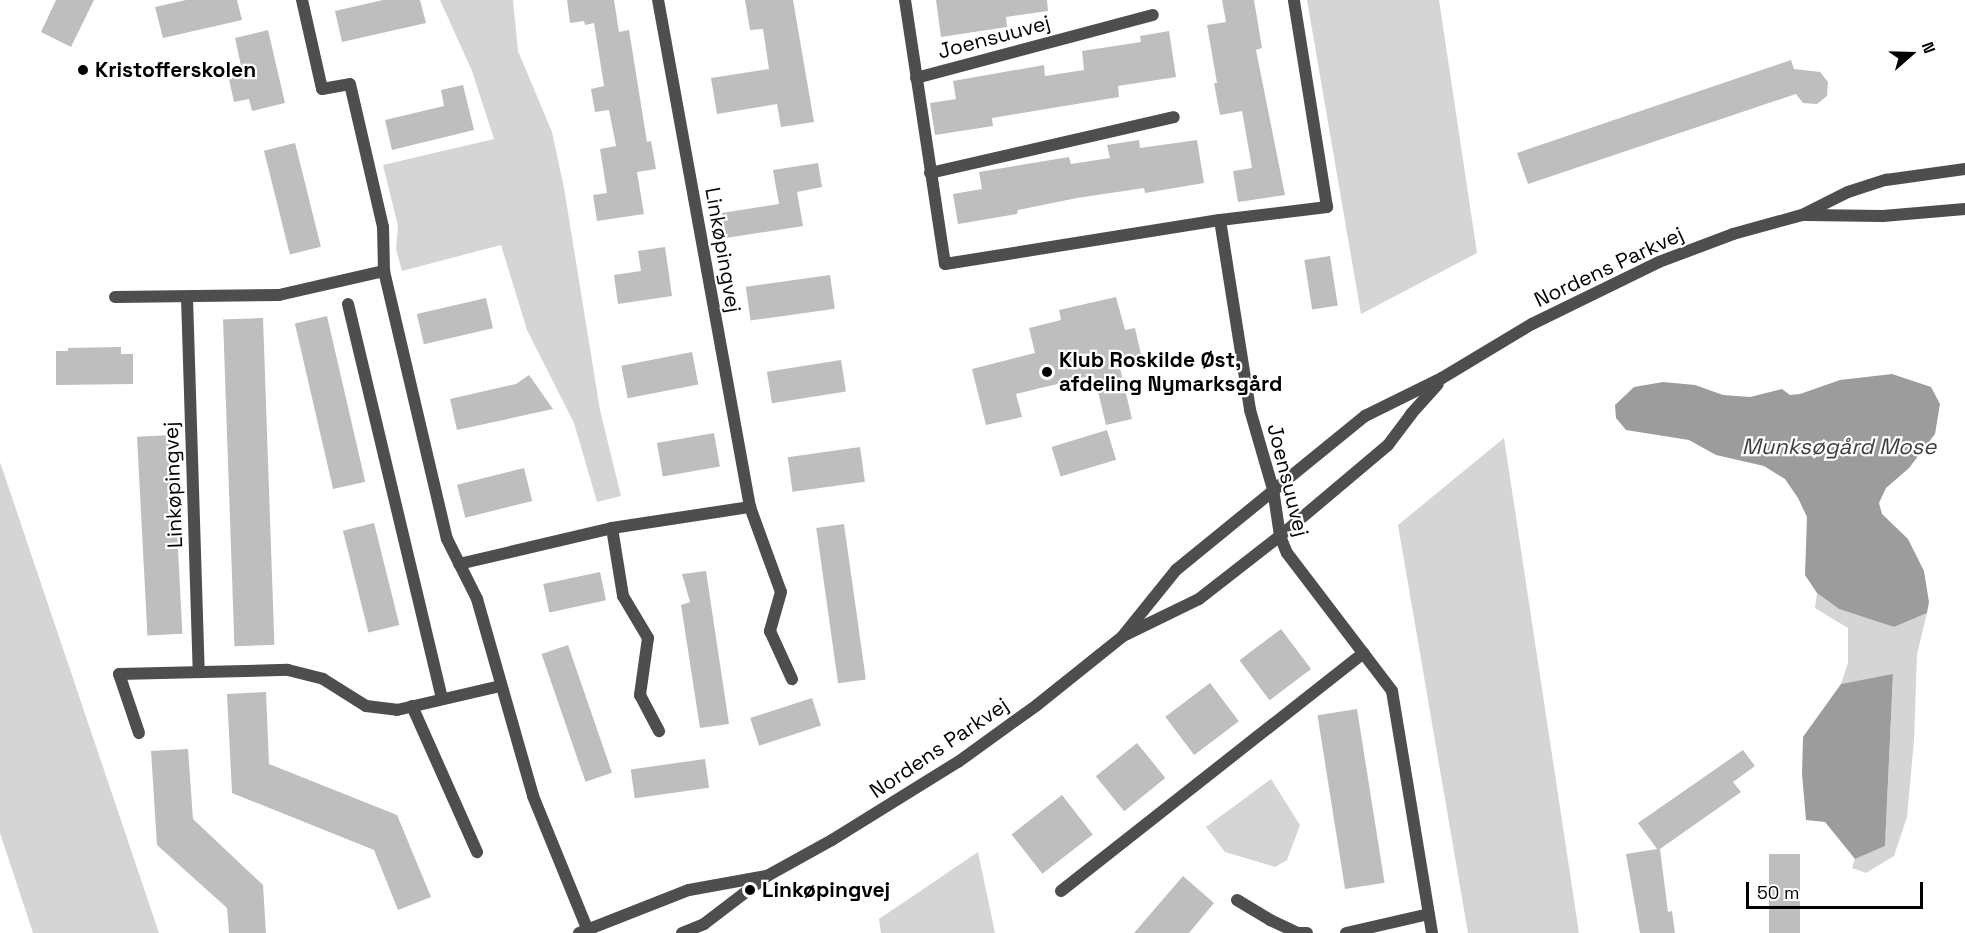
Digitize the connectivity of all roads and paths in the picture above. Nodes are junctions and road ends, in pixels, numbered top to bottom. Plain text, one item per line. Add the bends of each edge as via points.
1 (302, 0) edge
2 (658, 0) edge
3 (905, 0) edge
4 (1294, 0) edge
5 (1153, 15) dead end
6 (916, 78) junction
7 (1174, 117) dead end
8 (1965, 169) edge
9 (930, 172) junction
10 (1965, 210) edge
11 (1802, 215) junction
12 (1220, 220) junction
13 (384, 271) junction
14 (114, 297) dead end
15 (187, 298) junction
16 (348, 304) dead end
17 (1442, 378) junction
18 (1273, 489) junction
19 (750, 507) junction
20 (612, 528) junction
21 (1280, 536) junction
22 (459, 564) junction
23 (1122, 637) junction
24 (1363, 653) junction
25 (199, 672) junction
26 (792, 679) dead end
27 (500, 686) junction
28 (442, 699) junction
29 (412, 706) junction
30 (659, 731) dead end
31 (139, 733) dead end
32 (477, 852) dead end
33 (767, 876) junction
34 (1061, 891) dead end
35 (1237, 900) dead end
36 (1429, 914) junction
37 (585, 932) edge
38 (682, 933) edge
39 (1307, 933) edge
40 (1346, 933) edge
41 (1432, 933) edge

1 - 13 street via 322,89 350,84 383,227
2 - 19 street, Linkøpingvej
3 - 6 street, Joensuuvej
4 - 12 street, Joensuuvej via 1327,207
5 - 6 street, Joensuuvej
6 - 9 street, Joensuuvej
7 - 9 street
8 - 11 street, Nordens Parkvej via 1886,180 1848,192
9 - 12 street, Joensuuvej via 945,264
10 - 11 street, Nordens Parkvej via 1883,216
11 - 17 street, Nordens Parkvej via 1733,234 1659,262 1532,324
12 - 18 street, Joensuuvej via 1250,410
13 - 15 street via 279,296
13 - 22 street via 447,539
14 - 15 street
15 - 25 street, Linkøpingvej
16 - 28 street
17 - 18 street, Nordens Parkvej via 1365,416
17 - 21 street, Nordens Parkvej via 1388,445
18 - 21 street, Joensuuvej
18 - 23 street, Nordens Parkvej via 1176,570
19 - 20 street
19 - 26 street, Linkøpingvej via 781,592 770,631
20 - 22 street
20 - 30 street via 623,596 648,638 640,695
21 - 23 street, Nordens Parkvej via 1199,599
21 - 24 street, Joensuuvej via 1287,553
22 - 27 street via 477,599
23 - 33 street, Nordens Parkvej via 957,762
24 - 34 street
24 - 36 street, Joensuuvej via 1392,691
25 - 29 street via 288,670 323,679 366,706 397,710
25 - 31 street via 119,674
27 - 28 street
27 - 37 street via 533,796
28 - 29 street
29 - 32 street
33 - 37 street, Nordens Parkvej via 689,890
33 - 38 street, Nordens Parkvej via 704,924
35 - 39 street via 1270,920
36 - 40 street
36 - 41 street, Joensuuvej

